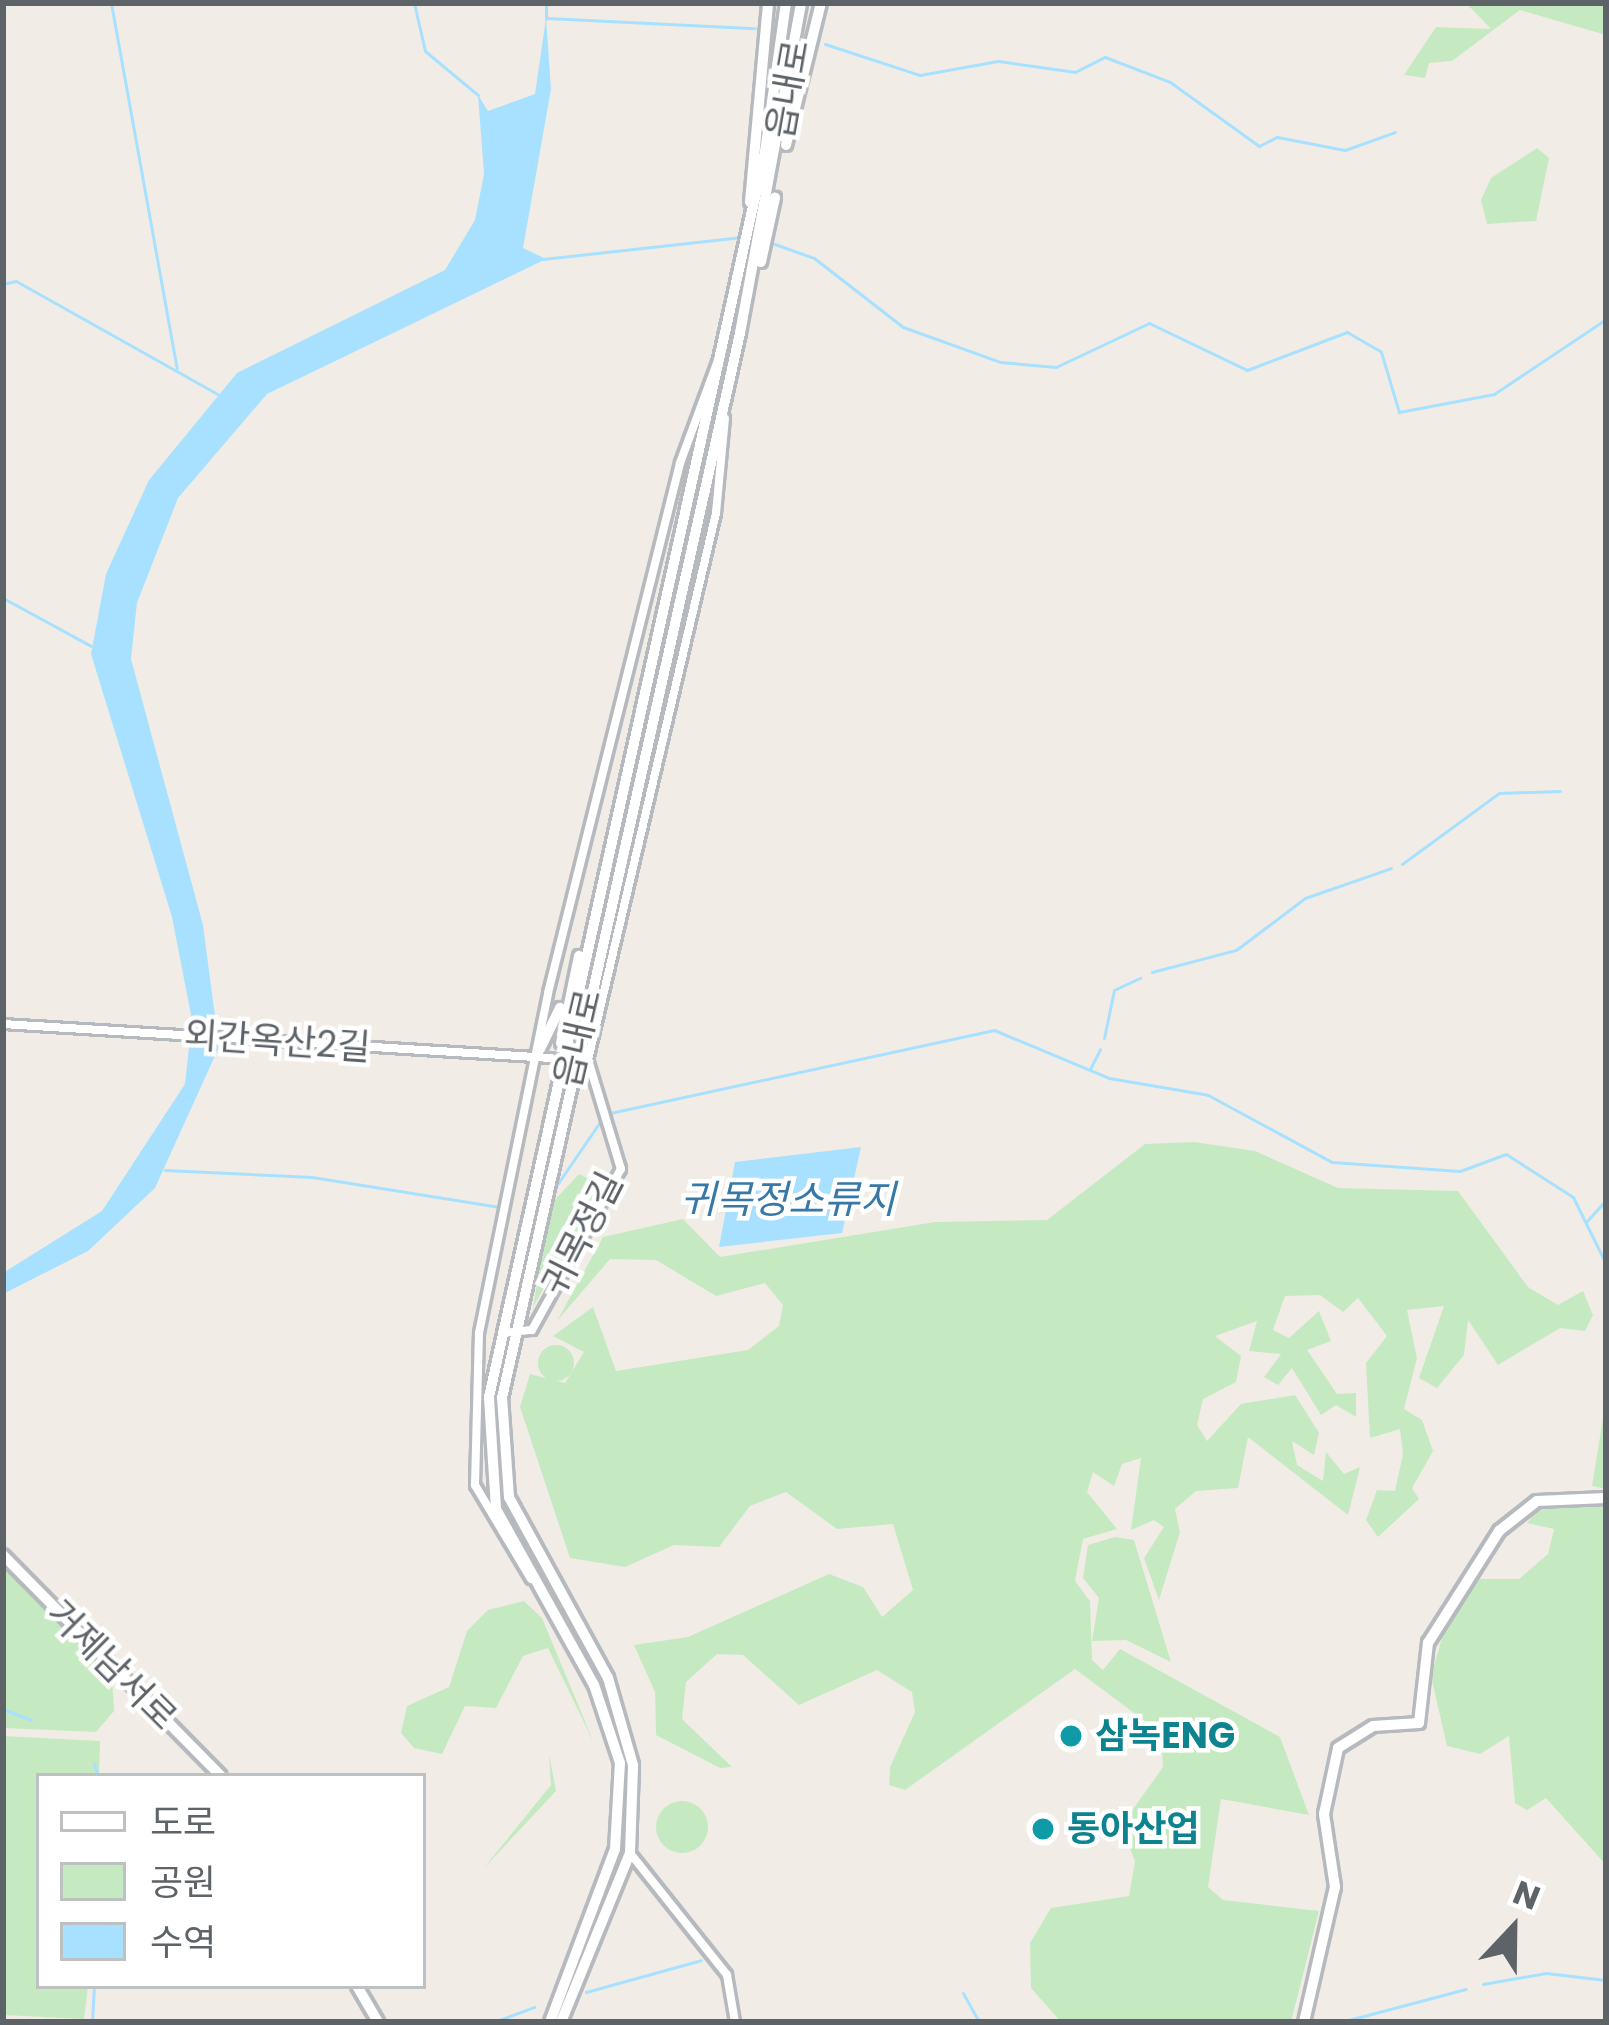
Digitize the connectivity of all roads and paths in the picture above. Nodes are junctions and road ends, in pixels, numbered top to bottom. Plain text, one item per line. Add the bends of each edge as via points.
1 (768, 3) edge
2 (786, 3) edge
3 (801, 3) edge
4 (821, 3) edge
5 (752, 212) junction
6 (743, 317) junction
7 (719, 359) junction
8 (588, 944) junction
9 (567, 994) junction
10 (3, 1024) edge
11 (540, 1053) junction
12 (556, 1062) junction
13 (508, 1334) junction
14 (1606, 1498) edge
15 (3, 1555) edge
16 (539, 1589) junction
17 (218, 1773) edge
18 (615, 1849) junction
19 (630, 1853) junction
20 (359, 1989) edge
21 (378, 2022) edge
22 (550, 2022) edge
23 (561, 2022) edge
24 (735, 2022) edge
25 (1304, 2022) edge

1 - 5 street
2 - 5 street, 읍내로
3 - 6 street, 읍내로
4 - 6 street
5 - 7 street, 읍내로
6 - 13 street, 읍내로
6 - 13 street, 귀목정길 via 716,513 584,1066 612,1124 614,1185 532,1330
7 - 8 street, 읍내로
7 - 11 street via 694,428
8 - 9 street
8 - 12 street, 읍내로
9 - 11 street
9 - 12 street
10 - 11 street, 외간옥산2길
11 - 12 street, 외간옥산2길
11 - 16 street via 469,1403 475,1485
12 - 13 street, 읍내로
13 - 16 street, 읍내로 via 489,1486
13 - 19 street, 읍내로 via 503,1474 624,1718
14 - 25 street via 1537,1502 1499,1531 1428,1643 1419,1724 1373,1726 1338,1748 1324,1814 1335,1887
15 - 17 street, 거제남서로
16 - 18 street, 읍내로 via 616,1742
18 - 19 street
18 - 22 street
19 - 23 street
19 - 24 street via 727,1975
20 - 21 street

